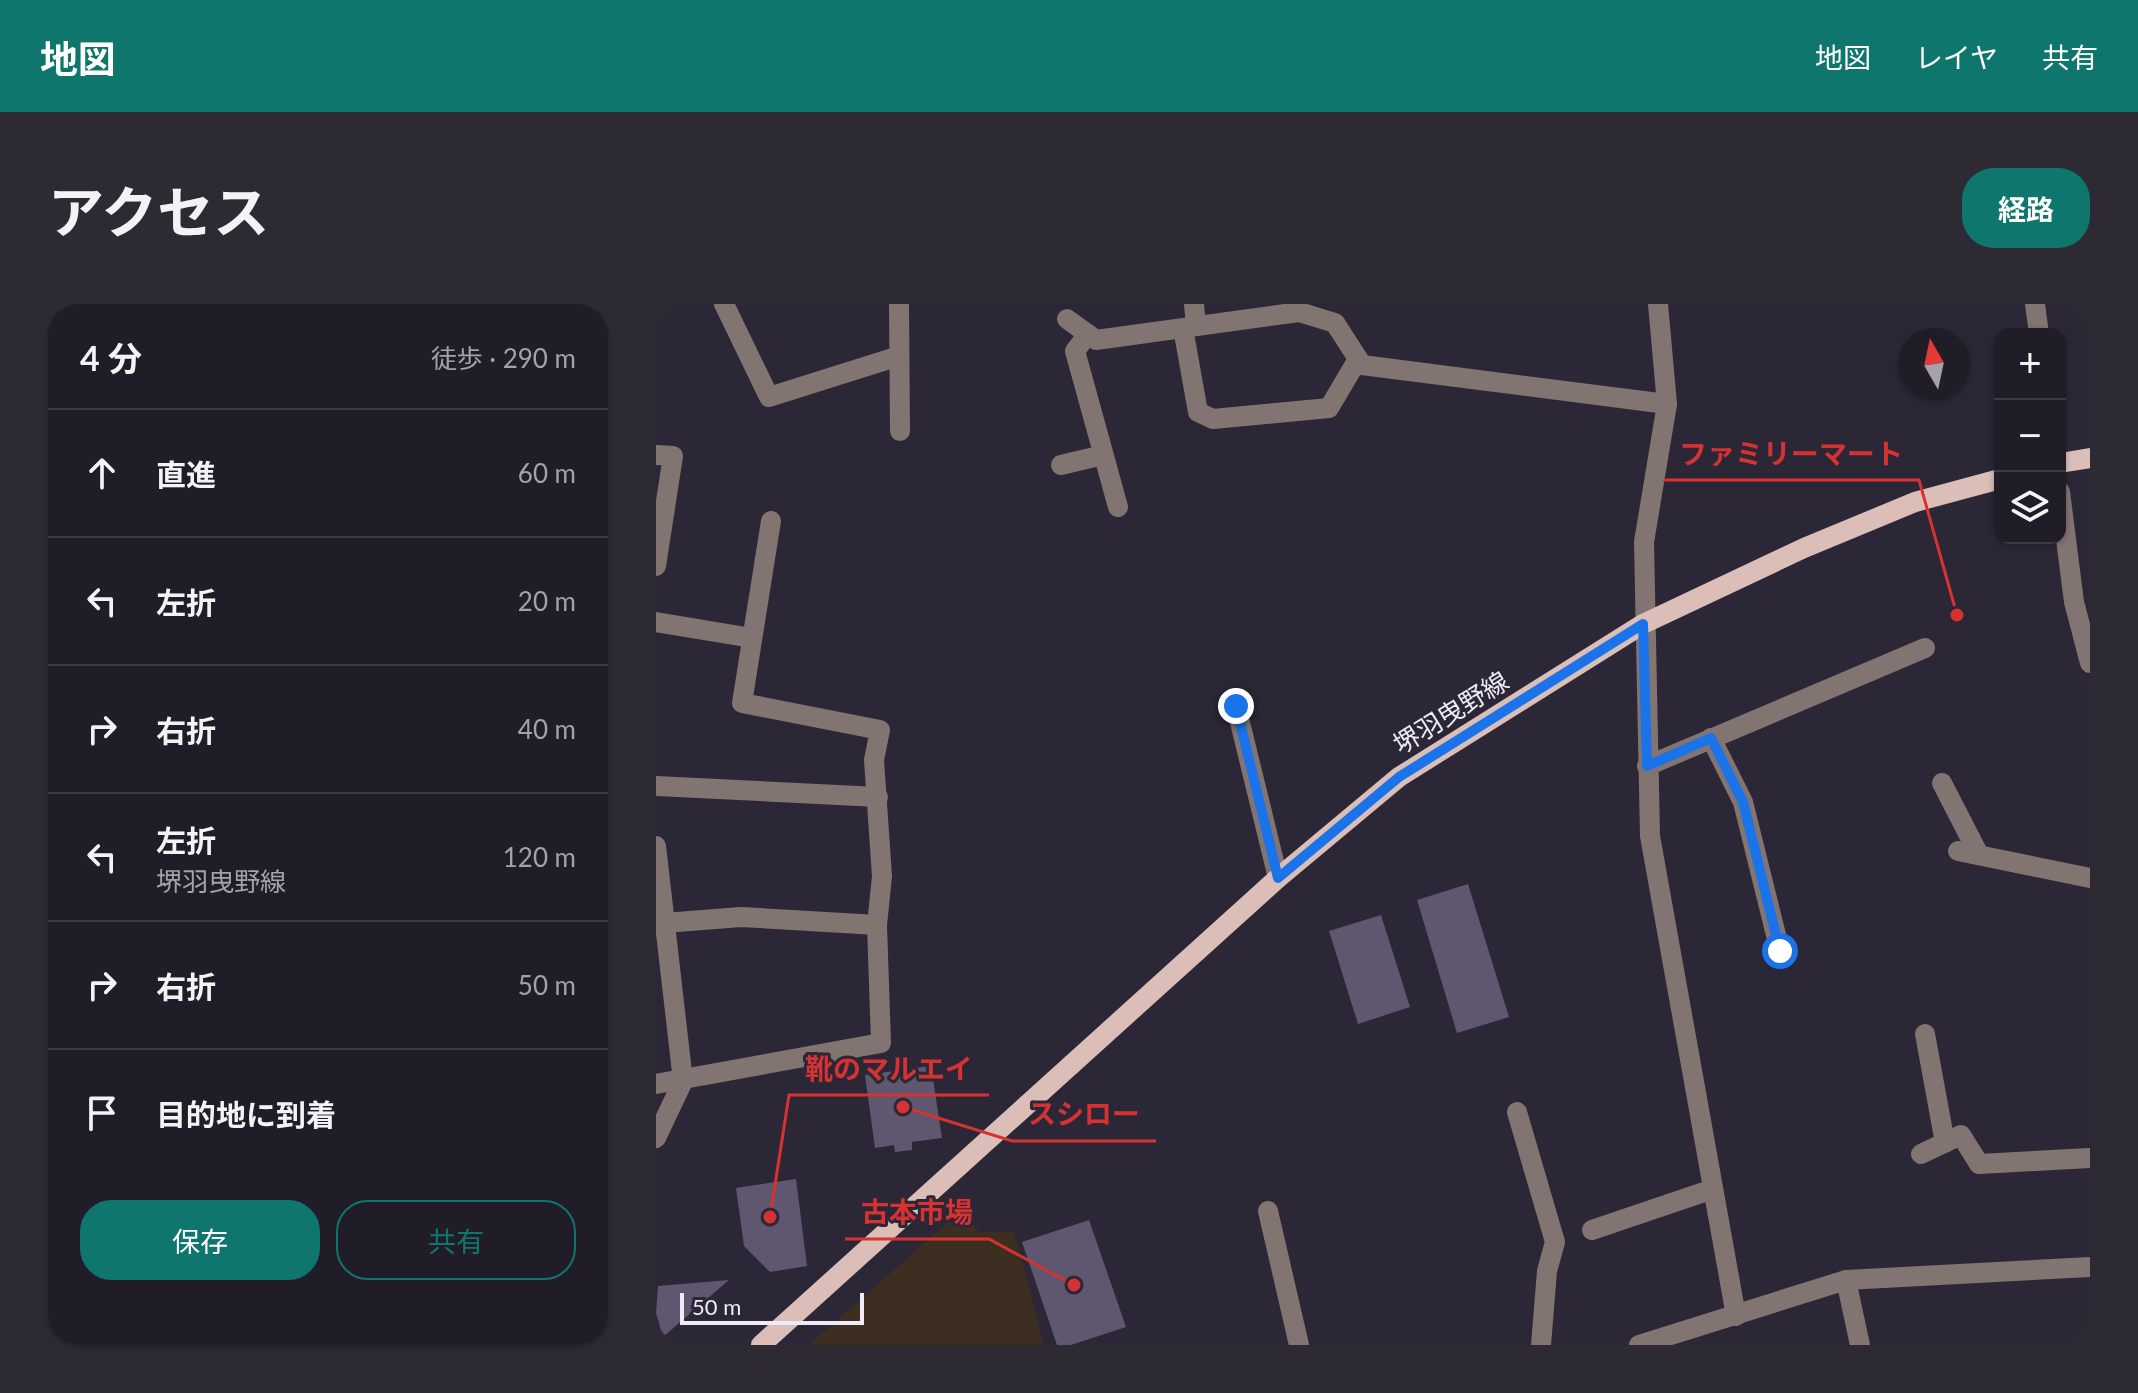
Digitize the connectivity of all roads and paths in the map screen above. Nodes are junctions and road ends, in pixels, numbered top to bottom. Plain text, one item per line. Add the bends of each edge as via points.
1 (724, 304) edge
2 (899, 304) edge
3 (1194, 304) edge
4 (1658, 304) edge
5 (2035, 304) edge
6 (1067, 319) dead end
7 (1189, 327) junction
8 (2038, 328) edge
9 (1088, 334) junction
10 (899, 356) junction
11 (1358, 359) junction
12 (1667, 404) junction
13 (900, 431) dead end
14 (656, 455) edge
15 (1103, 455) junction
16 (2090, 458) edge
17 (2066, 462) edge
18 (1061, 465) dead end
19 (1994, 481) edge
20 (1118, 507) dead end
21 (771, 521) dead end
22 (2066, 539) edge
23 (656, 566) edge
24 (656, 622) edge
25 (1643, 624) junction
26 (752, 638) junction
27 (1925, 648) dead end
28 (2090, 663) edge
29 (1236, 706) dead end
30 (1711, 738) junction
31 (1647, 766) junction
32 (1942, 783) dead end
33 (656, 786) edge
34 (878, 797) junction
35 (656, 846) edge
36 (1958, 851) dead end
37 (1979, 855) junction
38 (1278, 878) junction
39 (2090, 878) edge
40 (664, 923) junction
41 (877, 925) junction
42 (1780, 951) dead end
43 (663, 981) edge
44 (1925, 1034) dead end
45 (683, 1081) junction
46 (656, 1084) edge
47 (1517, 1112) dead end
48 (656, 1138) edge
49 (1945, 1143) junction
50 (1921, 1154) dead end
51 (2090, 1158) edge
52 (1713, 1189) junction
53 (1268, 1211) dead end
54 (1592, 1230) dead end
55 (2090, 1267) edge
56 (1846, 1280) junction
57 (1736, 1316) junction
58 (1661, 1342) edge
59 (761, 1345) edge
60 (1299, 1345) edge
61 (1541, 1345) edge
62 (1639, 1345) edge
63 (1860, 1345) edge

1 - 10 street via 769,397
2 - 10 street
3 - 7 street
4 - 12 street
5 - 8 street
6 - 9 street
7 - 9 street via 1096,340
7 - 11 street via 1299,312 1335,323
7 - 11 street via 1198,412 1213,419 1329,408
9 - 15 street via 1075,351
10 - 13 street
11 - 12 street via 1362,365
12 - 25 street via 1644,542
14 - 23 street via 673,456
15 - 18 street
15 - 20 street
16 - 17 main road
19 - 25 main road, 堺羽曳野線 via 1915,502
21 - 26 street
22 - 28 street via 2074,602
24 - 26 street
25 - 31 street
25 - 38 main road, 堺羽曳野線 via 1399,777
26 - 34 street via 742,703 880,730 874,760
27 - 30 street
29 - 38 street
30 - 31 street
30 - 42 street via 1743,802
31 - 52 street via 1650,836
32 - 37 street
33 - 34 street
34 - 41 street via 882,876
35 - 40 street
36 - 37 street
37 - 39 street
38 - 59 main road, 堺羽曳野線
40 - 41 street via 741,917
40 - 43 street
41 - 45 street via 881,1043
43 - 45 street
44 - 49 street
45 - 46 street
45 - 48 street
47 - 61 street via 1555,1242 1547,1271
49 - 50 street
49 - 51 street via 1961,1135 1979,1164
52 - 54 street
52 - 57 street
53 - 60 street
55 - 56 street
56 - 57 street
56 - 63 street
57 - 58 street
58 - 62 street

